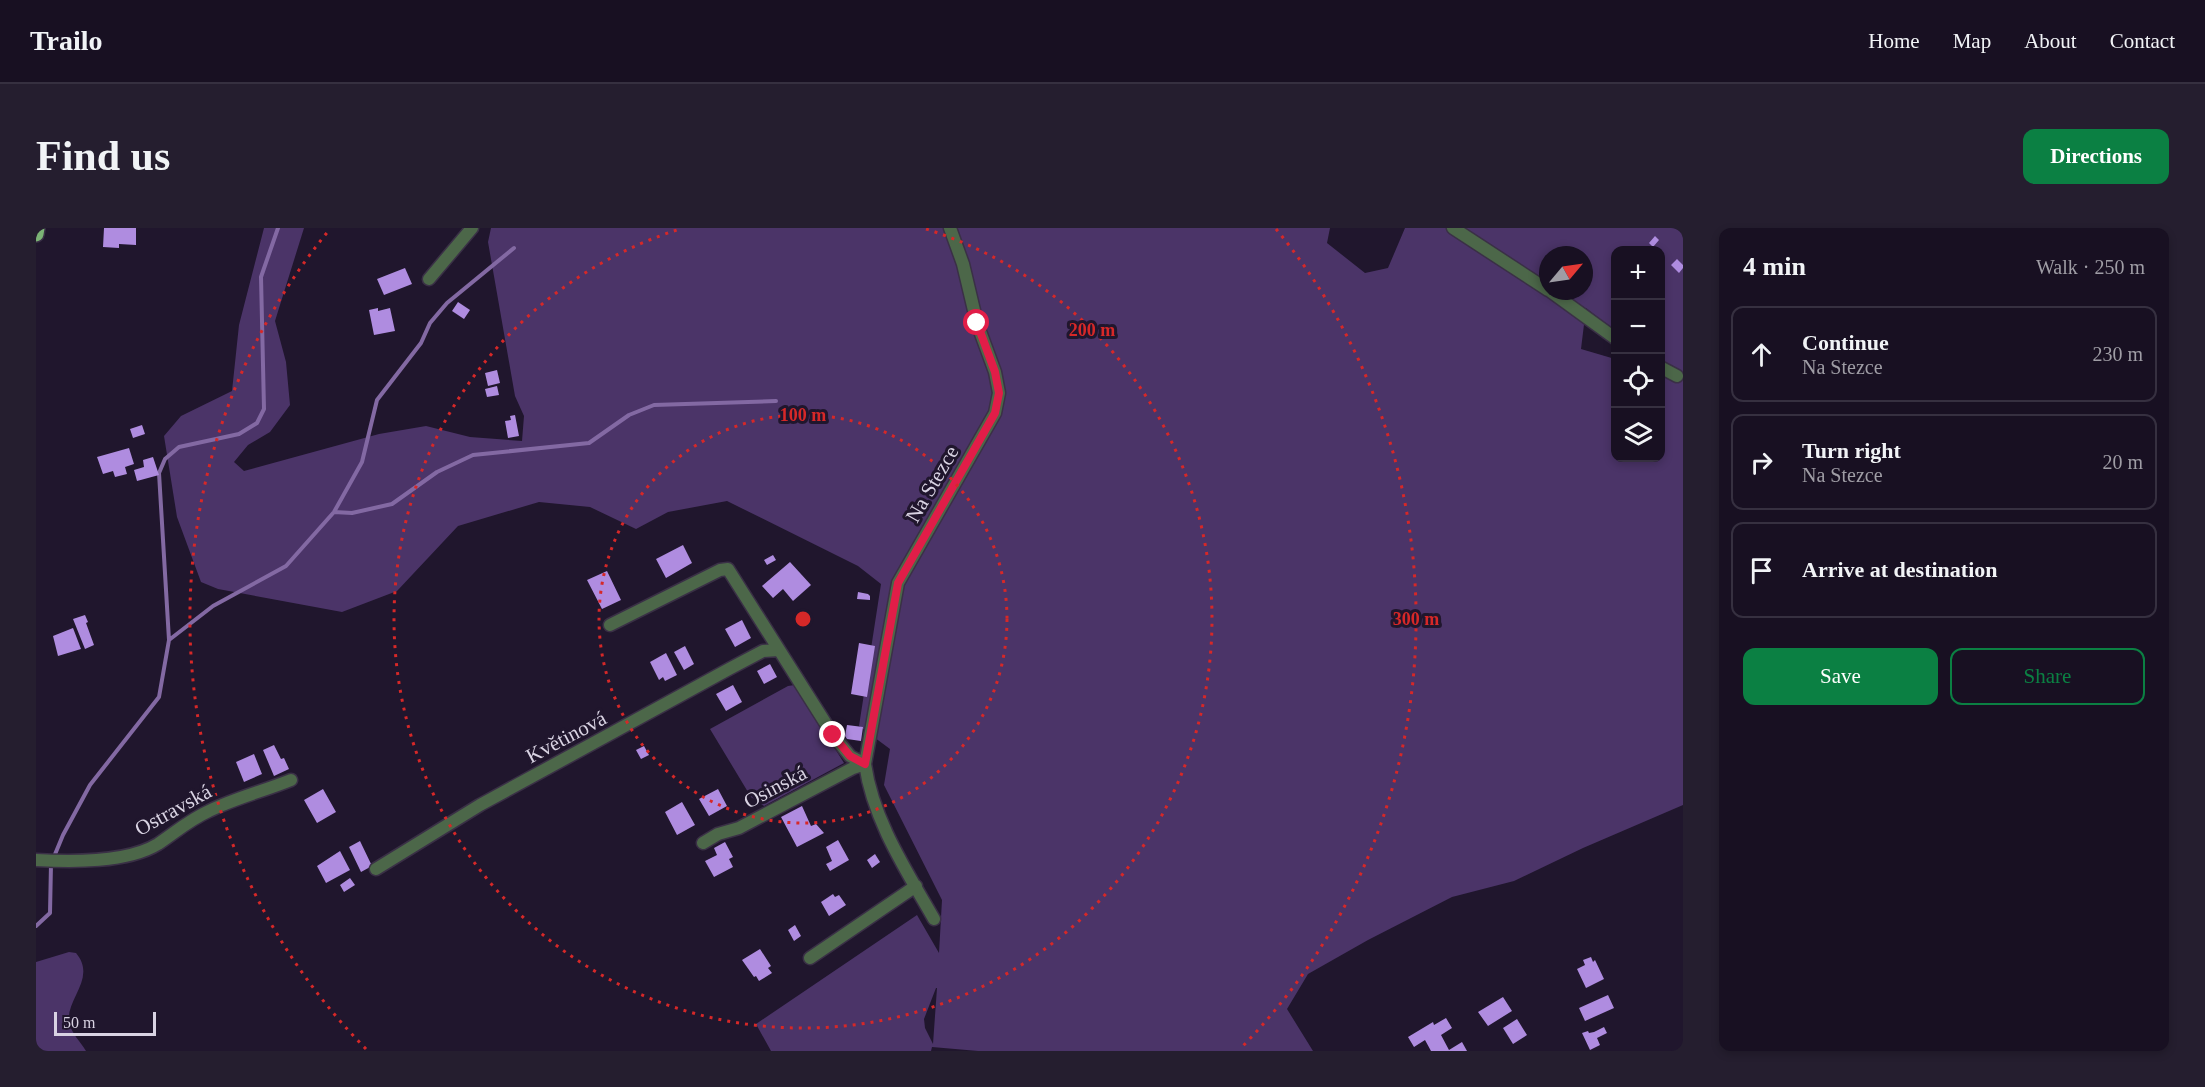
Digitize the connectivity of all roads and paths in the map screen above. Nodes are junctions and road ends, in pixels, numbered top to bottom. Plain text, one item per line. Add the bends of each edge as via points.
1 (37, 228) edge
2 (472, 228) edge
3 (950, 228) edge
4 (1453, 228) edge
5 (36, 234) edge
6 (429, 279) dead end
7 (1539, 284) edge
8 (1563, 300) edge
9 (1611, 335) edge
10 (1665, 370) edge
11 (1677, 376) dead end
12 (610, 625) dead end
13 (779, 650) junction
14 (865, 764) junction
15 (291, 780) dead end
16 (703, 843) dead end
17 (36, 860) edge
18 (376, 869) dead end
19 (916, 886) junction
20 (934, 919) dead end
21 (810, 958) dead end

1 - 5 main road
2 - 6 street
3 - 14 street, Na Stezce via 999,393 995,413 898,583
4 - 7 street
8 - 9 street
10 - 11 street
12 - 13 street via 725,568
13 - 14 street via 842,748
13 - 18 street, Květinová via 763,651 729,669 480,805
14 - 16 street, Osinská
14 - 19 street, Na Stezce via 879,816
15 - 17 street, Ostravská via 212,809 141,852 97,860
19 - 20 street, Na Stezce
19 - 21 street

